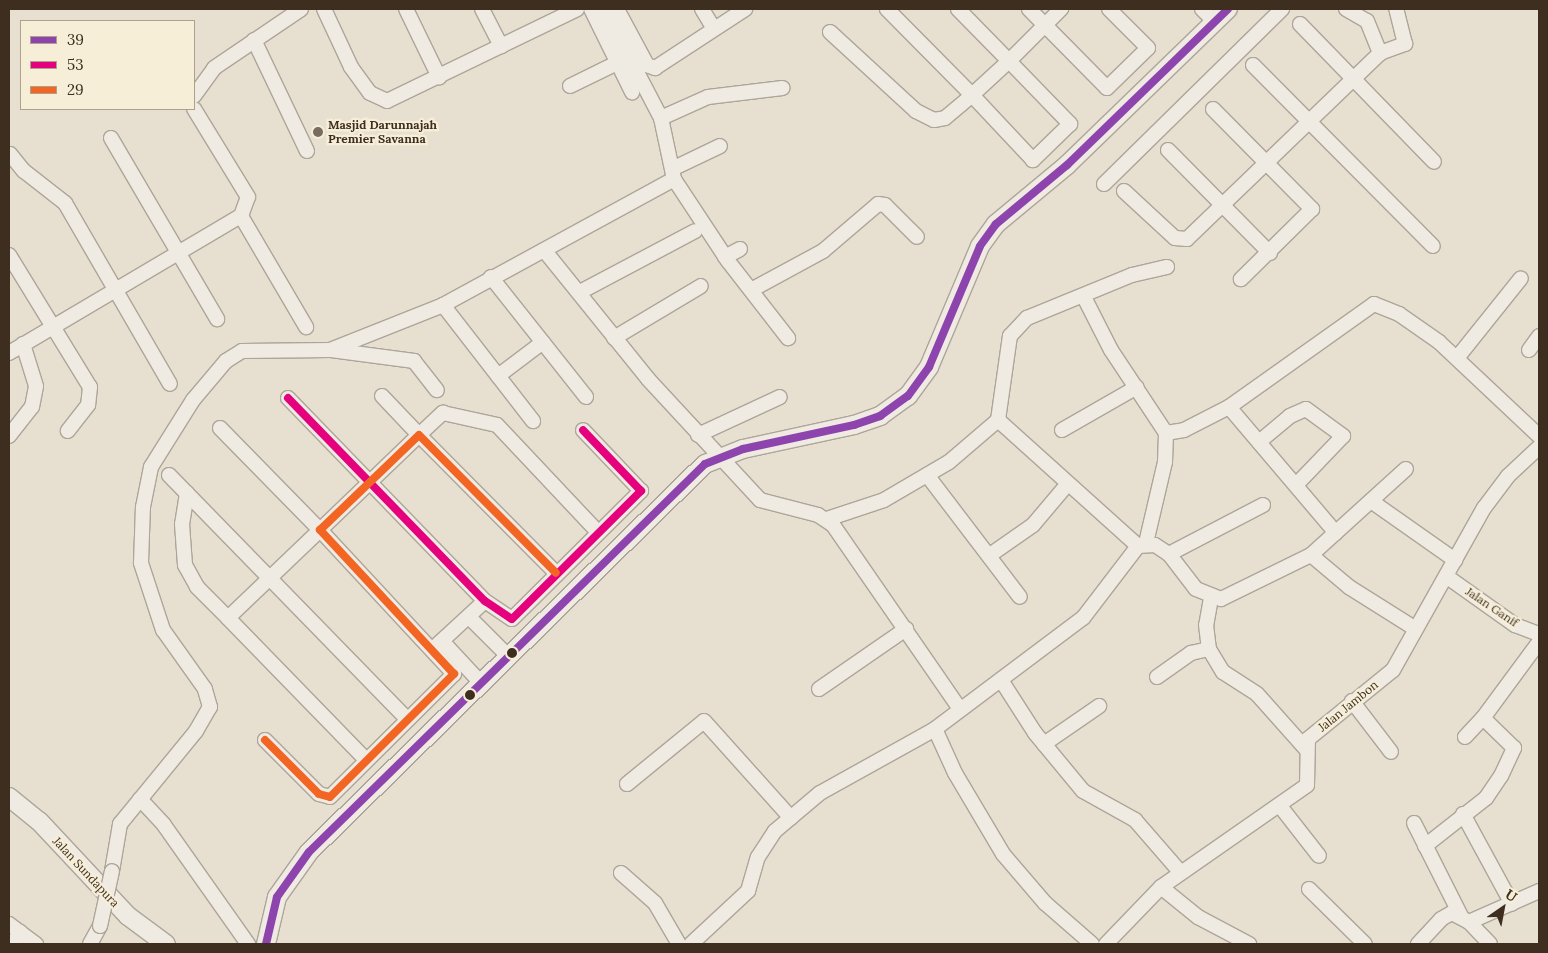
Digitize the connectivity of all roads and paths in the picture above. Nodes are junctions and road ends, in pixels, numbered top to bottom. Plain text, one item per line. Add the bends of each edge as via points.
1 (301, 9) edge
2 (324, 9) edge
3 (406, 9) edge
4 (482, 9) edge
5 (577, 9) edge
6 (591, 9) edge
7 (604, 9) edge
8 (617, 9) edge
9 (702, 9) edge
10 (745, 9) edge
11 (887, 9) edge
12 (958, 9) edge
13 (1029, 9) edge
14 (1061, 9) edge
15 (1109, 9) edge
16 (1228, 9) edge
17 (1282, 9) edge
18 (1346, 9) edge
19 (1396, 9) edge
20 (1208, 15) edge
21 (1300, 24) dead end
22 (1045, 25) junction
23 (714, 29) junction
24 (830, 32) dead end
25 (254, 40) junction
26 (501, 46) junction
27 (1380, 53) junction
28 (1009, 61) junction
29 (617, 63) junction
30 (1253, 65) dead end
31 (438, 77) junction
32 (1351, 81) junction
33 (570, 86) dead end
34 (782, 88) dead end
35 (632, 92) dead end
36 (195, 95) edge
37 (972, 95) junction
38 (1213, 109) dead end
39 (195, 110) edge
40 (661, 118) junction
41 (1308, 122) junction
42 (111, 138) dead end
43 (720, 146) dead end
44 (1168, 150) dead end
45 (307, 151) dead end
46 (10, 154) dead end
47 (1434, 162) dead end
48 (1266, 163) junction
49 (673, 174) junction
50 (1104, 184) dead end
51 (1124, 191) dead end
52 (1222, 204) junction
53 (241, 216) junction
54 (695, 231) dead end
55 (917, 237) dead end
56 (1433, 246) dead end
57 (740, 249) dead end
58 (544, 250) junction
59 (180, 252) junction
60 (1270, 253) junction
61 (9, 256) edge
62 (725, 257) junction
63 (1167, 267) dead end
64 (491, 277) junction
65 (1522, 278) dead end
66 (1241, 279) dead end
67 (701, 286) dead end
68 (753, 289) junction
69 (116, 290) junction
70 (580, 292) junction
71 (1084, 297) junction
72 (443, 305) junction
73 (217, 319) dead end
74 (306, 327) dead end
75 (52, 328) junction
76 (1539, 336) edge
77 (614, 338) junction
78 (788, 338) dead end
79 (543, 342) junction
80 (23, 344) junction
81 (330, 350) junction
82 (1529, 350) dead end
83 (9, 353) edge
84 (1457, 358) junction
85 (498, 376) junction
86 (170, 384) dead end
87 (1137, 387) junction
88 (437, 390) dead end
89 (382, 396) dead end
90 (288, 398) dead end
91 (586, 398) dead end
92 (780, 398) dead end
93 (1228, 407) junction
94 (998, 420) junction
95 (533, 421) dead end
96 (220, 428) dead end
97 (583, 430) dead end
98 (1062, 430) dead end
99 (68, 431) dead end
100 (1166, 433) junction
101 (9, 434) edge
102 (419, 435) junction
103 (698, 435) junction
104 (1539, 436) edge
105 (1258, 442) junction
106 (1539, 447) edge
107 (720, 457) junction
108 (1406, 469) dead end
109 (169, 475) dead end
110 (927, 475) junction
111 (371, 482) junction
112 (1296, 485) junction
113 (1066, 486) junction
114 (187, 493) junction
115 (1371, 501) junction
116 (1263, 505) dead end
117 (827, 519) junction
118 (320, 530) junction
119 (598, 532) junction
120 (1336, 533) junction
121 (1142, 544) junction
122 (1169, 554) junction
123 (990, 555) junction
124 (1311, 555) junction
125 (1455, 560) junction
126 (556, 573) junction
127 (1446, 576) junction
128 (271, 577) junction
129 (1020, 597) dead end
130 (1211, 598) junction
131 (485, 601) junction
132 (469, 617) junction
133 (228, 618) junction
134 (1414, 628) junction
135 (906, 629) junction
136 (1539, 634) edge
137 (1539, 642) edge
138 (438, 644) junction
139 (1209, 648) junction
140 (508, 656) junction
141 (1157, 677) dead end
142 (1001, 680) junction
143 (481, 683) junction
144 (819, 690) dead end
145 (1352, 702) junction
146 (1100, 706) dead end
147 (960, 709) junction
148 (407, 718) junction
149 (1483, 718) junction
150 (935, 729) junction
151 (1465, 736) dead end
152 (265, 740) dead end
153 (1044, 744) junction
154 (1306, 749) junction
155 (1391, 752) dead end
156 (365, 759) junction
157 (627, 784) dead end
158 (9, 797) edge
159 (140, 799) junction
160 (1280, 806) junction
161 (1464, 814) junction
162 (791, 818) junction
163 (1414, 824) dead end
164 (1425, 846) junction
165 (1319, 856) dead end
166 (621, 873) dead end
167 (1181, 873) junction
168 (1161, 887) junction
169 (1309, 889) dead end
170 (1539, 891) edge
171 (1512, 904) junction
172 (1465, 919) junction
173 (14, 933) edge
174 (36, 944) edge
175 (90, 944) edge
176 (166, 944) edge
177 (248, 944) edge
178 (266, 944) edge
179 (679, 944) edge
180 (691, 944) edge
181 (1092, 944) edge
182 (1106, 944) edge
183 (1249, 944) edge
184 (1365, 944) edge
185 (1418, 944) edge
186 (1490, 944) edge

1 - 25 street
2 - 31 street via 351,67 378,100 400,98
3 - 31 street
4 - 26 street
5 - 26 street
6 - 29 street
7 - 40 street
8 - 23 street via 647,66 655,68
9 - 23 street
10 - 23 street
11 - 37 street
12 - 28 street
13 - 22 street
14 - 22 street
15 - 22 street via 1148,48 1107,88
16 - 20 street
17 - 50 street
18 - 27 street via 1368,21
19 - 27 street via 1407,40
20 - 107 street via 1067,165 996,224 980,246 930,367 908,396 880,416 854,425
21 - 32 street
22 - 28 street
24 - 37 street via 924,117 945,118
25 - 36 street via 214,68
25 - 45 street
26 - 31 street
27 - 32 street
28 - 37 street
28 - 37 street via 1070,124 1033,160
29 - 33 street
29 - 35 street
30 - 41 street
32 - 41 street
32 - 47 street
34 - 40 street via 708,97
38 - 48 street
39 - 53 street via 246,192 247,207
40 - 49 street
41 - 48 street
41 - 56 street
42 - 59 street
43 - 49 street
44 - 52 street
46 - 69 street via 24,171 55,191 65,203
48 - 52 street
48 - 60 street via 1312,209
49 - 58 street
49 - 62 street
51 - 52 street via 1180,240
52 - 60 street
53 - 59 street
53 - 74 street
54 - 70 street
55 - 68 street via 893,211 878,204 823,251
57 - 62 street
58 - 64 street
58 - 70 street
59 - 69 street
59 - 73 street
60 - 66 street
61 - 75 street
62 - 68 street
63 - 71 street via 1132,275
64 - 72 street
64 - 79 street
65 - 84 street
67 - 77 street
68 - 78 street
69 - 75 street
69 - 86 street
70 - 77 street
71 - 87 street
71 - 94 street via 1027,318 1010,336
72 - 81 street
72 - 85 street
75 - 80 street
75 - 99 street via 84,375 91,397
76 - 82 street
77 - 103 street
79 - 85 street
79 - 91 street
80 - 83 street
80 - 101 street via 36,386 32,407
81 - 88 street via 414,361
81 - 159 street via 235,354 181,416 151,467 140,533 143,579 172,646 205,689 210,707 196,731
84 - 93 street via 1399,314 1374,304
84 - 104 street
85 - 95 street
87 - 98 street
87 - 100 street
89 - 102 street
90 - 111 street
92 - 103 street
93 - 100 street via 1184,430
93 - 105 street
94 - 110 street
94 - 113 street
96 - 118 street
97 - 119 street via 641,491
100 - 121 street via 1165,462
102 - 111 street
102 - 119 street via 443,413 490,421
102 - 126 street
103 - 107 street
105 - 112 street
105 - 112 street via 1290,416 1306,410 1343,436
106 - 125 street, Jalan Jambon via 1496,491
107 - 117 street via 760,500
107 - 140 street via 685,482
108 - 115 street
109 - 114 street
110 - 117 street via 884,500
110 - 123 street
111 - 118 street
111 - 131 street
112 - 120 street
113 - 121 street
113 - 123 street via 1033,525
114 - 128 street
114 - 133 street via 182,524 185,565
115 - 120 street
115 - 125 street
116 - 122 street
117 - 135 street
118 - 128 street
118 - 138 street
119 - 126 street
120 - 124 street
121 - 122 street
121 - 142 street via 1083,618
122 - 130 street via 1196,589
123 - 129 street
124 - 130 street via 1221,599
124 - 134 street via 1349,586
125 - 127 street, Jalan Jambon
126 - 131 street via 512,619
127 - 134 street, Jalan Jambon
127 - 136 street, Jalan Ganif via 1515,624
128 - 133 street
128 - 148 street
130 - 139 street via 1206,625
131 - 132 street
132 - 138 street
132 - 140 street
133 - 156 street
134 - 145 street, Jalan Jambon via 1393,670
135 - 144 street
135 - 147 street
137 - 149 street
138 - 143 street
138 - 148 street via 454,674
139 - 141 street via 1190,653
139 - 154 street via 1223,672 1262,699
140 - 143 street
142 - 147 street
142 - 153 street
143 - 178 street via 309,852 277,897
145 - 154 street, Jalan Jambon via 1308,739
145 - 155 street
146 - 153 street
147 - 150 street
148 - 156 street
149 - 151 street
149 - 161 street via 1512,745 1514,753 1490,794
150 - 162 street via 820,793
150 - 181 street via 955,773 1003,854 1045,904
152 - 156 street via 325,797
153 - 167 street via 1083,791 1135,820
154 - 160 street via 1307,785
157 - 162 street via 704,721
158 - 176 street, Jalan Sundapura via 39,821 128,916
159 - 175 street, bridge via 120,824 100,926
159 - 177 street via 164,825
160 - 165 street
160 - 167 street
161 - 164 street
161 - 171 street
162 - 180 street via 766,841 748,890
163 - 164 street
164 - 172 street
166 - 179 street via 654,904
167 - 168 street
168 - 182 street
168 - 183 street via 1198,917
169 - 184 street
170 - 171 street
171 - 172 street
172 - 185 street via 1452,914 1440,919
172 - 186 street
173 - 174 street

